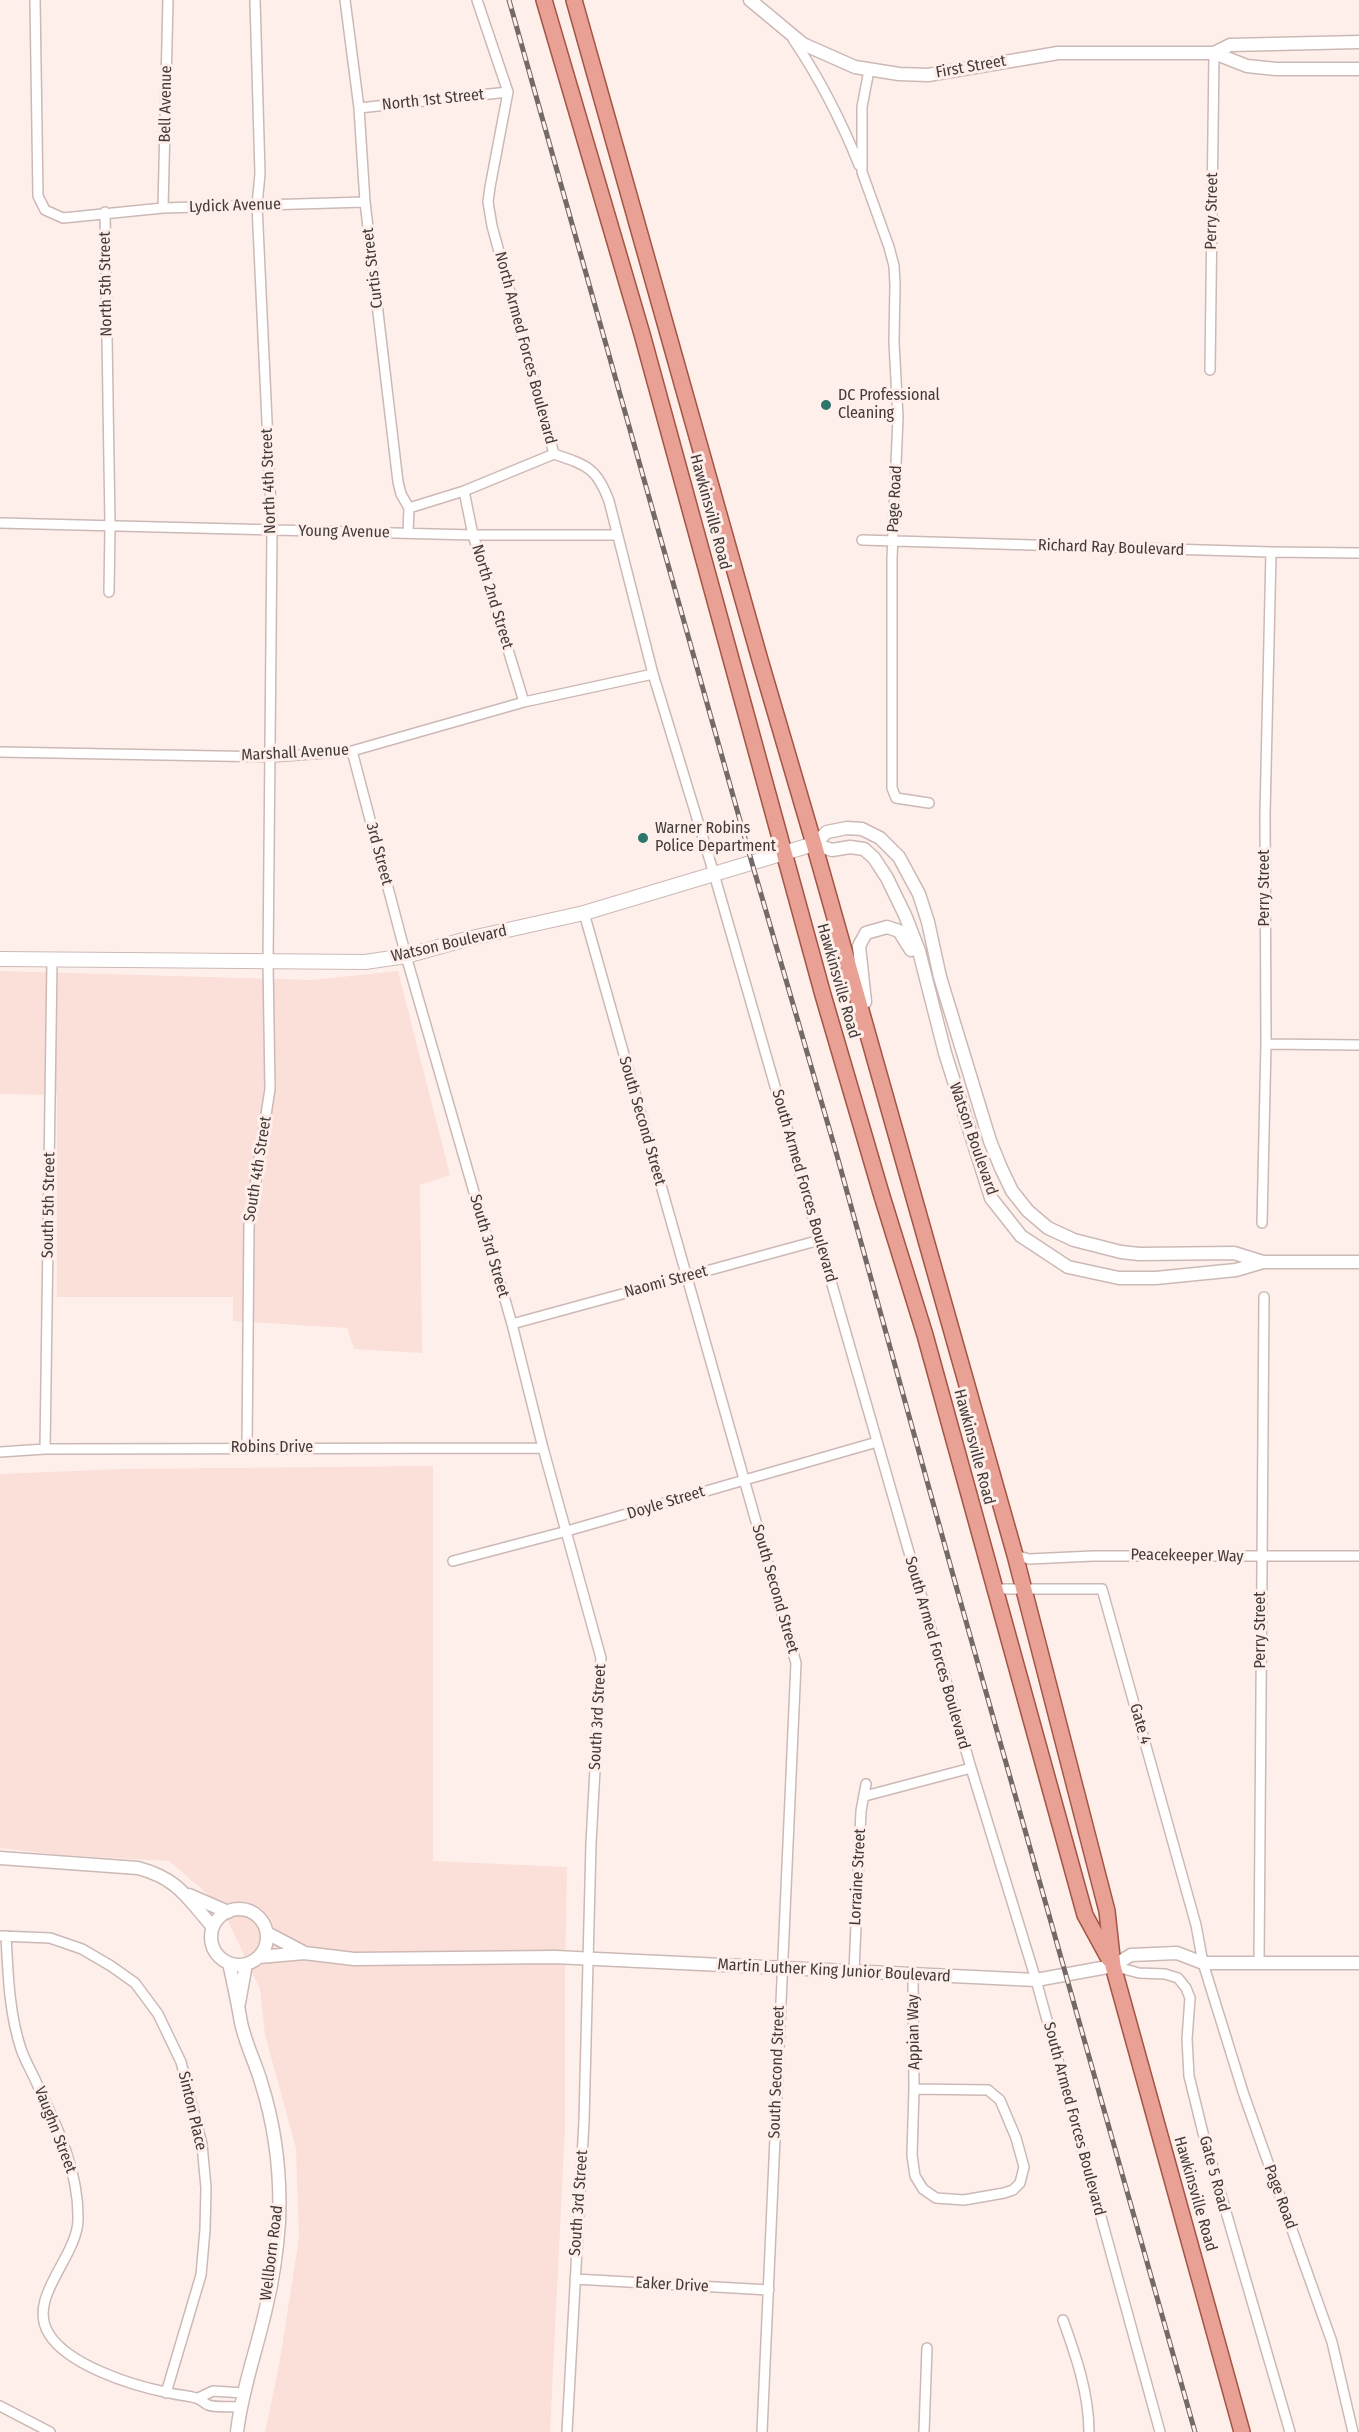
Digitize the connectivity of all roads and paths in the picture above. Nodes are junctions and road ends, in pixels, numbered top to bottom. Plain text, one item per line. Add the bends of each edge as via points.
1 (35, 0) edge
2 (168, 0) edge
3 (255, 0) edge
4 (345, 0) edge
5 (477, 0) edge
6 (544, 0) edge
7 (574, 0) edge
8 (750, 0) edge
9 (790, 35) junction
10 (1359, 42) edge
11 (1214, 53) junction
12 (869, 69) junction
13 (1359, 69) edge
14 (508, 92) junction
15 (359, 108) junction
16 (862, 172) junction
17 (365, 202) junction
18 (257, 205) junction
19 (164, 208) junction
20 (105, 212) junction
21 (1210, 370) dead end
22 (554, 454) junction
23 (464, 491) junction
24 (409, 508) junction
25 (0, 523) edge
26 (111, 525) junction
27 (272, 530) junction
28 (408, 533) junction
29 (473, 535) junction
30 (616, 535) junction
31 (862, 540) dead end
32 (893, 540) junction
33 (1271, 552) junction
34 (1359, 553) edge
35 (109, 592) dead end
36 (653, 674) junction
37 (525, 702) junction
38 (351, 751) junction
39 (0, 752) edge
40 (272, 757) junction
41 (929, 803) dead end
42 (814, 844) junction
43 (785, 853) junction
44 (714, 874) junction
45 (584, 913) junction
46 (406, 956) junction
47 (0, 959) edge
48 (52, 961) junction
49 (268, 962) junction
50 (927, 984) junction
51 (1266, 1044) junction
52 (1359, 1045) edge
53 (873, 1050) junction
54 (1262, 1223) dead end
55 (820, 1240) junction
56 (1263, 1262) junction
57 (1359, 1262) edge
58 (685, 1276) junction
59 (1264, 1298) dead end
60 (512, 1324) junction
61 (877, 1442) junction
62 (247, 1448) junction
63 (543, 1448) junction
64 (45, 1449) junction
65 (0, 1452) edge
66 (744, 1479) junction
67 (567, 1531) junction
68 (1015, 1555) junction
69 (1359, 1556) edge
70 (1261, 1557) junction
71 (453, 1561) dead end
72 (995, 1589) junction
73 (1024, 1589) junction
74 (971, 1768) junction
75 (866, 1784) dead end
76 (865, 1796) junction
77 (0, 1858) edge
78 (188, 1894) junction
79 (228, 1912) junction
80 (213, 1927) junction
81 (267, 1933) junction
82 (3, 1936) edge
83 (304, 1953) junction
84 (259, 1957) junction
85 (588, 1960) junction
86 (229, 1963) junction
87 (1203, 1963) junction
88 (1259, 1963) junction
89 (1359, 1963) edge
90 (246, 1964) junction
91 (1113, 1966) junction
92 (781, 1969) junction
93 (854, 1971) junction
94 (913, 1975) junction
95 (1036, 1980) junction
96 (239, 2004) junction
97 (914, 2089) junction
98 (575, 2279) junction
99 (769, 2290) junction
100 (1063, 2320) dead end
101 (927, 2349) dead end
102 (166, 2393) junction
103 (244, 2393) junction
104 (198, 2398) junction
105 (0, 2406) edge
106 (240, 2407) junction
107 (50, 2432) edge
108 (237, 2432) edge
109 (567, 2432) edge
110 (762, 2432) edge
111 (924, 2432) edge
112 (1089, 2432) edge
113 (1160, 2432) edge
114 (1242, 2432) edge
115 (1290, 2432) edge
116 (1353, 2432) edge

1 - 20 street, North 5th Street via 38,196 45,210 63,218
2 - 19 street, Bell Avenue
3 - 18 street, North 4th Street via 260,174
4 - 15 street, Curtis Street
5 - 14 street, North Armed Forces Boulevard
6 - 43 main road, Hawkinsville Road
7 - 42 main road, Hawkinsville Road
8 - 9 street, First Street
9 - 12 street, First Street via 828,56
9 - 16 street, Page Road via 841,121
10 - 11 street, First Street via 1230,45
11 - 12 street, First Street via 1058,53 928,75
11 - 13 street, First Street via 1247,66
11 - 21 street, Perry Street
12 - 16 street, Page Road via 862,107
14 - 15 street, North 1st Street
14 - 22 street, North Armed Forces Boulevard via 488,202
15 - 17 street, Curtis Street
16 - 32 street, Page Road via 894,266 898,417
17 - 18 street, Lydick Avenue
17 - 24 street, Curtis Street via 398,482 400,495
18 - 19 street, Lydick Avenue
18 - 27 street, North 4th Street
19 - 20 street, Lydick Avenue
20 - 26 street, North 5th Street
22 - 23 street
22 - 30 street, North Armed Forces Boulevard via 591,470 601,480
23 - 24 street
23 - 29 street, North 2nd Street
24 - 28 street, Curtis Street
25 - 26 street, Young Avenue
26 - 27 street, Young Avenue
26 - 35 street, North 5th Street
27 - 28 street, Young Avenue
27 - 40 street, North 4th Street
28 - 29 street, Young Avenue
29 - 30 street, Young Avenue
29 - 37 street, North 2nd Street
30 - 36 street, North Armed Forces Boulevard
31 - 32 street, Richard Ray Boulevard
32 - 33 street, Richard Ray Boulevard
32 - 41 street, Page Road via 892,788 897,798
33 - 34 street, Richard Ray Boulevard
33 - 51 street, Perry Street via 1265,814
36 - 37 street, Marshall Avenue
36 - 44 street, North Armed Forces Boulevard
37 - 38 street, Marshall Avenue
38 - 40 street, Marshall Avenue
38 - 46 street, 3rd Street
39 - 40 street, Marshall Avenue
40 - 49 street, North 4th Street
42 - 43 main road, Watson Boulevard
42 - 50 street, Watson Boulevard via 832,850 864,849 874,858 905,915
42 - 53 main road, Hawkinsville Road
42 - 56 street, Watson Boulevard via 827,832 862,830 880,838 899,857 919,894 928,922 940,977 990,1141 1012,1191 1028,1210 1048,1228 1074,1240 1121,1252 1234,1253
43 - 44 main road, Watson Boulevard
43 - 72 main road, Hawkinsville Road
44 - 45 main road, Watson Boulevard
44 - 55 street, South Armed Forces Boulevard
45 - 46 main road, Watson Boulevard
45 - 58 street, South Second Street
46 - 49 main road, Watson Boulevard via 365,962
46 - 60 street, South 3rd Street
47 - 48 main road, Watson Boulevard
48 - 49 main road, Watson Boulevard
48 - 64 street, South 5th Street
49 - 62 street, South 4th Street via 270,1089 249,1226
50 - 53 street via 908,941 899,931 887,927 866,933 859,955
50 - 56 street, Watson Boulevard via 991,1198 1021,1236 1068,1267 1119,1278 1236,1270
51 - 52 street
51 - 54 street, Perry Street
53 - 68 main road, Hawkinsville Road
55 - 58 street, Naomi Street
55 - 61 street, South Armed Forces Boulevard
56 - 57 street, Watson Boulevard
58 - 60 street, Naomi Street
58 - 66 street, South Second Street
59 - 70 street, Perry Street
60 - 63 street, South 3rd Street
61 - 66 street, Doyle Street
61 - 74 street, South Armed Forces Boulevard
62 - 63 street, Robins Drive
62 - 64 street, Robins Drive
63 - 67 street, South 3rd Street
64 - 65 street, Robins Drive
66 - 67 street, Doyle Street
66 - 92 street, South Second Street via 796,1663
67 - 71 street, Doyle Street
67 - 85 street, South 3rd Street via 601,1658
68 - 70 street, Peacekeeper Way via 1029,1559
68 - 73 main road, Hawkinsville Road
69 - 70 street, Peacekeeper Way
70 - 88 street, Perry Street
72 - 73 street, Gate 4
72 - 91 main road, Hawkinsville Road via 1085,1915
73 - 87 street, Gate 4 via 1102,1589 1196,1925
73 - 91 main road, Hawkinsville Road via 1107,1911
74 - 76 street
74 - 95 street, South Armed Forces Boulevard
75 - 76 street, Lorraine Street
76 - 93 street, Lorraine Street via 861,1811
77 - 78 street via 138,1868 155,1872
78 - 79 street
78 - 80 street
79 - 80 street
79 - 81 street via 252,1913
80 - 86 street via 212,1944
81 - 83 street, Martin Luther King Junior Boulevard
81 - 84 street
82 - 102 street, Vaughn Street via 21,2049 51,2114 76,2189 78,2223 68,2256 47,2291 42,2308 48,2333 61,2349 85,2363 135,2385
82 - 102 street, Sinton Place via 50,1938 82,1949 127,1977 158,2014 180,2062 202,2144 206,2230 201,2275
83 - 84 street, Martin Luther King Junior Boulevard
83 - 85 street, Martin Luther King Junior Boulevard via 354,1959
84 - 90 street
85 - 92 street, Martin Luther King Junior Boulevard
85 - 98 street, South 3rd Street
86 - 90 street
86 - 96 street
87 - 88 street, Martin Luther King Junior Boulevard
87 - 91 street, Martin Luther King Junior Boulevard via 1177,1953 1131,1955
87 - 116 street, Page Road via 1244,2096 1332,2342
88 - 89 street, Martin Luther King Junior Boulevard
90 - 96 street
91 - 95 street, Martin Luther King Junior Boulevard
91 - 114 main road, Hawkinsville Road
91 - 115 street, Gate 5 Road via 1178,1978 1190,1998 1189,2076
92 - 93 street, Martin Luther King Junior Boulevard
92 - 99 street, South Second Street
93 - 94 street, Martin Luther King Junior Boulevard
94 - 95 street, Martin Luther King Junior Boulevard
94 - 97 street, Appian Way
95 - 113 street, South Armed Forces Boulevard
96 - 103 street, Wellborn Road via 272,2126 279,2182 279,2222 267,2307
97 - 97 street, Appian Way via 912,2155 915,2176 923,2189 936,2198 964,2200 1004,2193 1020,2183 1024,2168 1000,2100 988,2090
98 - 99 street, Eaker Drive
98 - 109 street, South 3rd Street
99 - 110 street, South Second Street
100 - 112 street via 1085,2393
101 - 111 street
102 - 104 street, Vaughn Street
103 - 104 street, Vaughn Street via 213,2391
103 - 106 street, Wellborn Road
104 - 106 street, Vaughn Street via 208,2405
105 - 107 street
106 - 108 street, Wellborn Road

